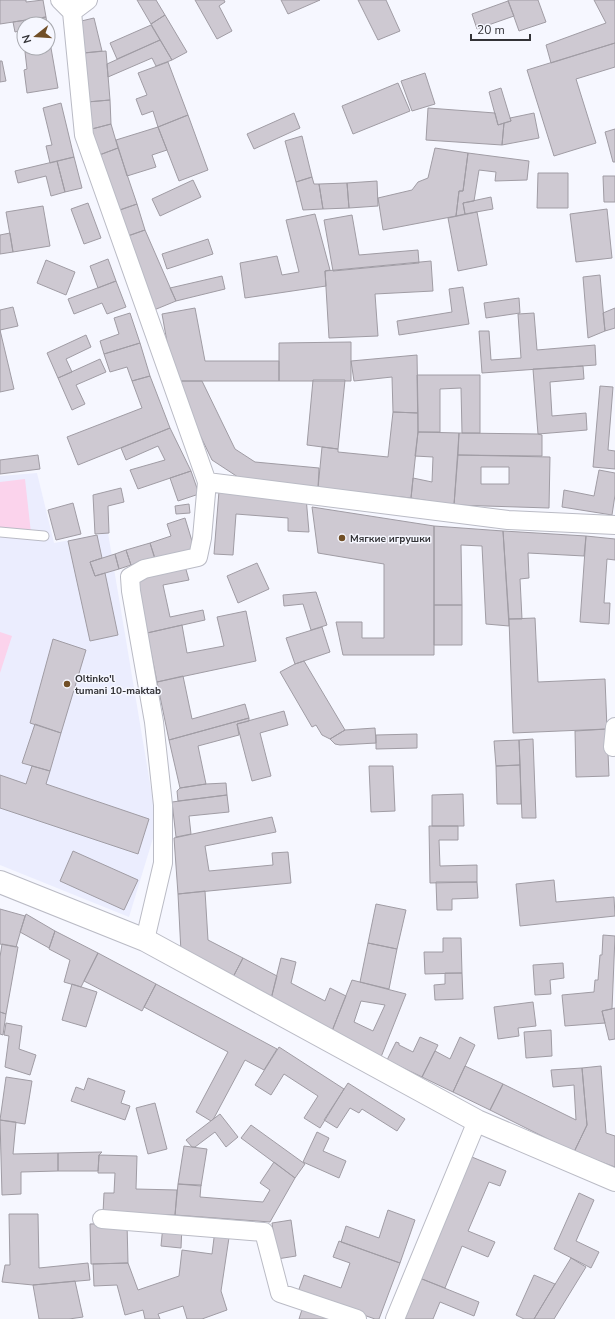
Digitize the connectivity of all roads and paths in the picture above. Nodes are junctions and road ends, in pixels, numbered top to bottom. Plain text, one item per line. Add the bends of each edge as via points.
1 (88, 0) edge
2 (66, 6) edge
3 (207, 482) junction
4 (615, 525) edge
5 (0, 532) edge
6 (44, 536) dead end
7 (615, 727) edge
8 (613, 747) dead end
9 (0, 882) edge
10 (145, 940) junction
11 (477, 1121) junction
12 (615, 1180) edge
13 (102, 1219) dead end
14 (356, 1319) edge
15 (395, 1319) edge

1 - 2 street
2 - 3 street via 84,135
3 - 4 street via 508,520
3 - 10 street via 198,557 144,570 130,577 154,722 163,804 163,863
5 - 6 lane
7 - 8 street
9 - 10 street
10 - 11 street
11 - 12 street
11 - 15 street
13 - 14 street via 264,1232 280,1293

